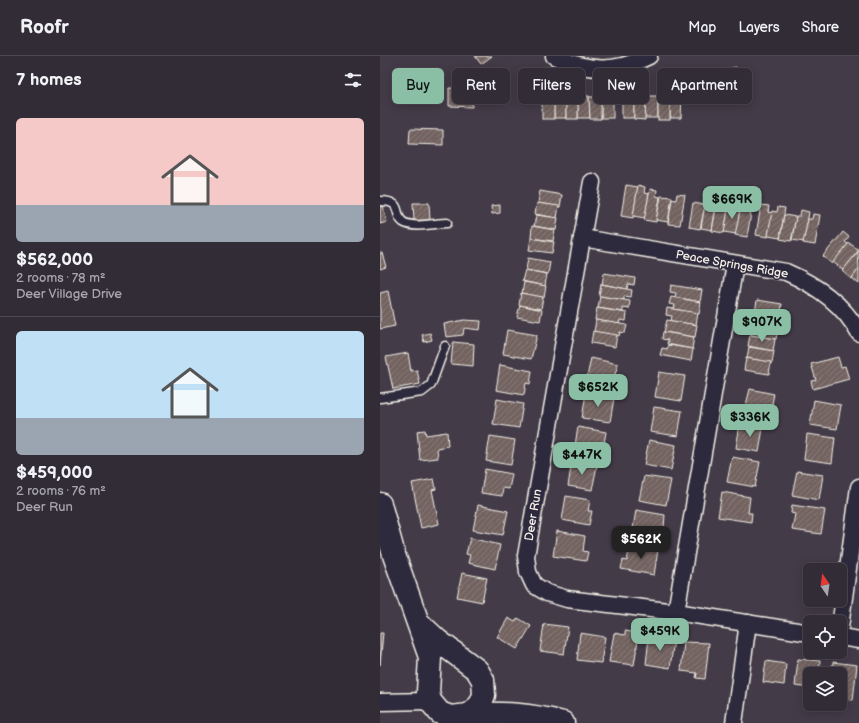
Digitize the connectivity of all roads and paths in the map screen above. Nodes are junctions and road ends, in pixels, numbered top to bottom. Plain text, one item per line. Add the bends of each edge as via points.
1 (554, 56) edge
2 (649, 56) edge
3 (592, 182) dead end
4 (380, 201) edge
5 (447, 223) dead end
6 (582, 238) junction
7 (735, 264) junction
8 (859, 332) edge
9 (445, 346) dead end
10 (380, 398) edge
11 (859, 487) edge
12 (380, 504) edge
13 (854, 558) edge
14 (676, 612) junction
15 (842, 615) edge
16 (420, 624) junction
17 (748, 624) junction
18 (803, 632) edge
19 (847, 638) edge
20 (859, 640) edge
21 (469, 664) junction
22 (483, 680) junction
23 (430, 691) junction
24 (380, 702) edge
25 (531, 715) junction
26 (457, 718) edge
27 (563, 723) edge
28 (734, 723) edge

1 - 2 street via 580,66 597,69 633,65
3 - 6 street, Deer Run
4 - 5 lane via 392,203 397,207 401,219 409,224
6 - 7 street, Peace Springs Ridge
6 - 14 street, Deer Run via 526,556 528,572 534,585 547,594 566,599
7 - 8 street, Peace Springs Ridge via 786,272 806,280 840,307
7 - 14 street
9 - 10 lane via 431,385 422,392
11 - 13 street
12 - 16 street via 396,561
13 - 15 street
14 - 17 street, Deer Run
16 - 21 street
16 - 23 street via 430,657
17 - 18 street, Deer Run
17 - 28 street
19 - 20 street
21 - 22 street via 477,670
21 - 23 street via 460,661 444,664 435,671
22 - 25 street via 506,701
22 - 26 street via 484,695 480,705
23 - 24 street
23 - 26 street via 440,713
25 - 26 street via 503,713
25 - 27 street

